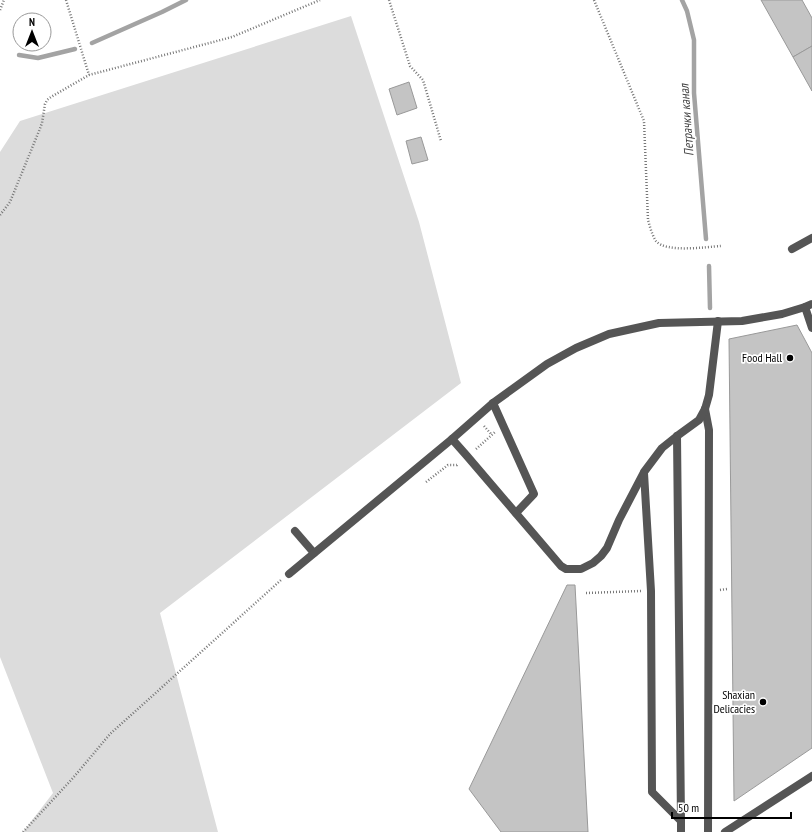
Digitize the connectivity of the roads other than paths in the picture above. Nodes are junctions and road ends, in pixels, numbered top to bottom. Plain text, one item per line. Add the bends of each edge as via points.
1 (812, 238) edge
2 (792, 249) dead end
3 (809, 306) edge
4 (718, 321) junction
5 (812, 328) edge
6 (493, 403) junction
7 (705, 409) junction
8 (677, 436) junction
9 (452, 439) junction
10 (644, 472) junction
11 (516, 513) junction
12 (295, 531) dead end
13 (314, 553) junction
14 (289, 574) road end
15 (812, 776) edge
16 (681, 821) junction
17 (681, 832) edge
18 (708, 832) edge
19 (725, 832) edge

1 - 2 street
3 - 4 street via 742,321
3 - 5 street
4 - 6 street via 659,323 609,334 547,364
4 - 7 street
6 - 9 street
6 - 11 street via 534,494
7 - 8 street via 699,420
7 - 18 street via 709,430
8 - 10 street via 662,448
8 - 16 street
9 - 11 street
9 - 13 street
10 - 11 street via 607,548 593,563 581,568 566,569 561,566
10 - 16 street via 651,591 652,792
12 - 13 street
13 - 14 street
15 - 19 street
16 - 17 street

